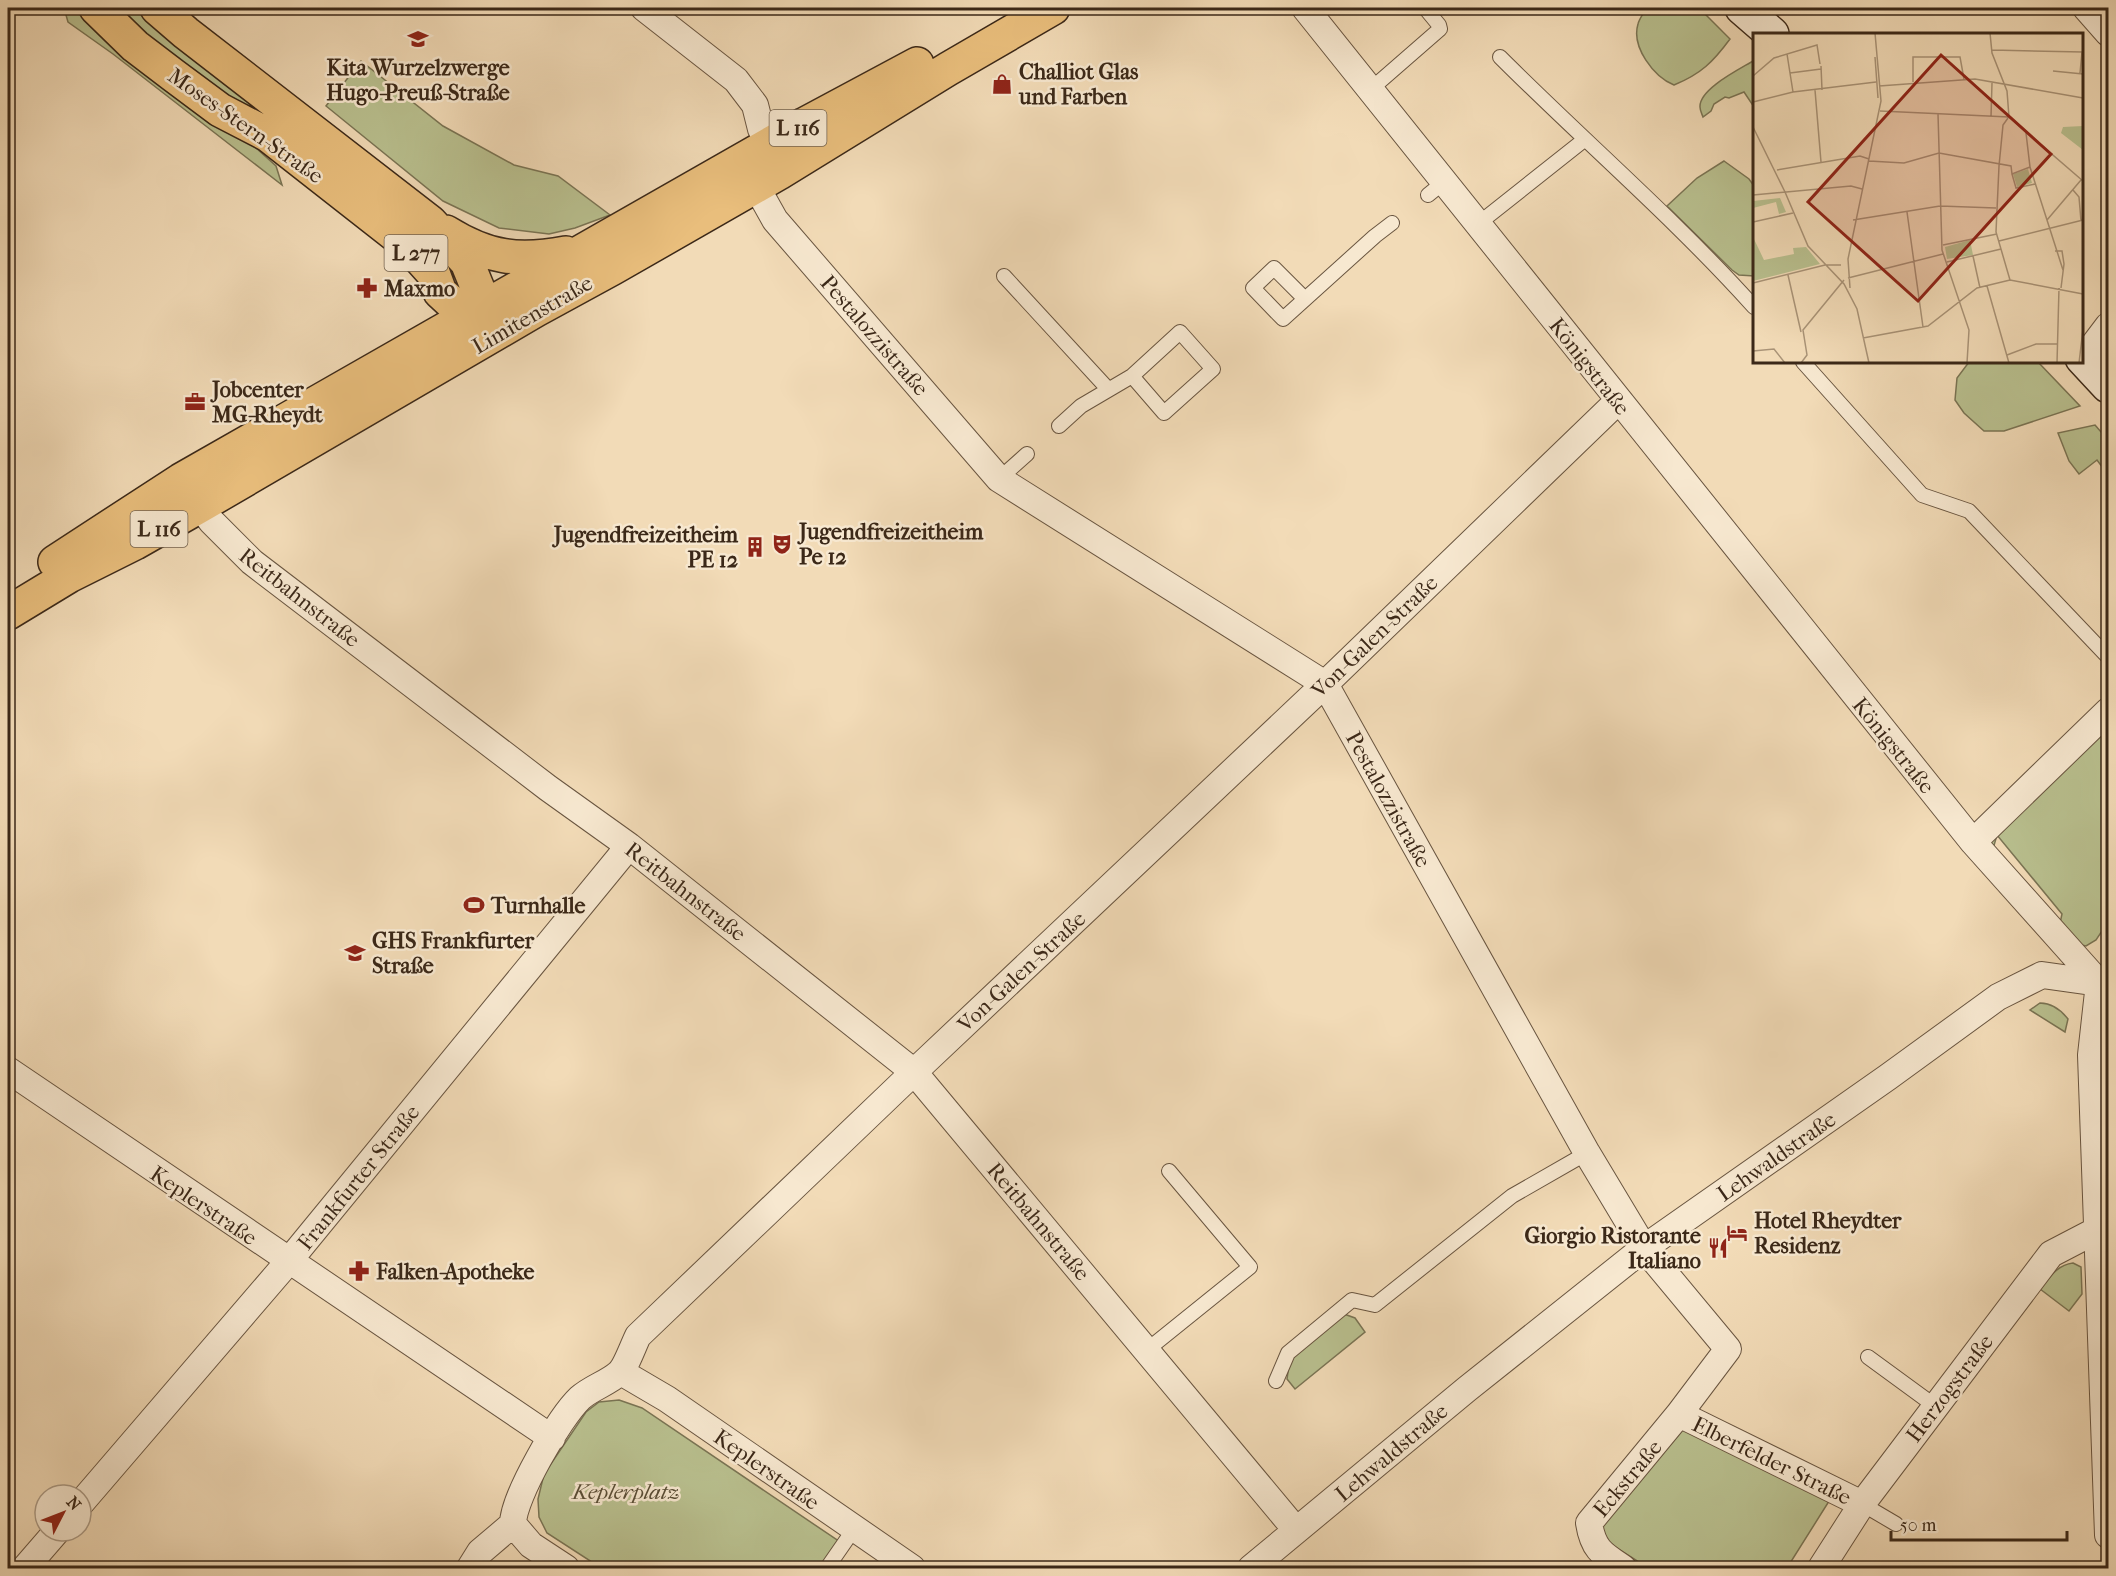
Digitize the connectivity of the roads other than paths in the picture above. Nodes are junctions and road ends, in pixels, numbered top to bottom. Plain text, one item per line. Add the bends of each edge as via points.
1 (96, 8) edge
2 (157, 8) edge
3 (644, 8) edge
4 (1012, 8) edge
5 (1053, 8) edge
6 (1305, 8) edge
7 (1425, 8) edge
8 (2086, 8) edge
9 (2109, 33) edge
10 (1500, 57) dead end
11 (1370, 90) junction
12 (1584, 140) junction
13 (768, 168) junction
14 (430, 222) junction
15 (1392, 223) dead end
16 (1478, 224) junction
17 (586, 249) junction
18 (1004, 276) dead end
19 (1305, 299) dead end
20 (1753, 305) edge
21 (481, 325) junction
22 (2109, 326) edge
23 (2083, 357) edge
24 (2083, 359) edge
25 (1804, 363) edge
26 (1132, 376) junction
27 (2109, 386) edge
28 (1108, 388) junction
29 (1618, 401) junction
30 (1059, 426) dead end
31 (1027, 454) dead end
32 (999, 479) junction
33 (181, 480) junction
34 (200, 506) junction
35 (8, 591) edge
36 (8, 613) edge
37 (2109, 657) edge
38 (1325, 684) junction
39 (2109, 711) edge
40 (1973, 842) junction
41 (629, 846) junction
42 (2104, 976) edge
43 (8, 1070) edge
44 (914, 1072) junction
45 (1587, 1153) junction
46 (1169, 1172) dead end
47 (2099, 1229) junction
48 (1644, 1248) junction
49 (288, 1262) junction
50 (1147, 1350) junction
51 (1868, 1357) dead end
52 (621, 1372) junction
53 (1275, 1381) dead end
54 (2106, 1389) edge
55 (1935, 1406) junction
56 (1679, 1414) junction
57 (552, 1438) junction
58 (93, 1489) edge
59 (1862, 1504) junction
60 (513, 1524) junction
61 (1896, 1524) dead end
62 (854, 1529) junction
63 (1296, 1530) junction
64 (2109, 1535) edge
65 (47, 1543) edge
66 (25, 1569) edge
67 (470, 1569) edge
68 (566, 1569) edge
69 (827, 1569) edge
70 (912, 1569) edge
71 (1251, 1569) edge
72 (1623, 1569) edge
73 (1821, 1569) edge

1 - 21 main road, Moses-Stern-Straße / L 277 via 135,46 220,110 268,135 407,244 433,273 440,292
2 - 14 main road, Moses-Stern-Straße / L 277
3 - 13 street, Pestalozzistraße via 736,80 755,105
4 - 13 main road, Limitenstraße / L 116 via 906,70
5 - 13 main road, Limitenstraße / L 116
6 - 11 street, Königstraße
7 - 11 lane via 1440,30
8 - 9 street
10 - 12 lane
11 - 16 street, Königstraße via 1436,189
12 - 16 lane
12 - 20 lane via 1718,266
13 - 17 main road, Limitenstraße / L 116
13 - 21 main road, Limitenstraße / L 116
13 - 32 street, Pestalozzistraße via 775,219
14 - 17 main road, L 116 via 470,247 498,255 537,259
14 - 21 main road, Moses-Stern-Straße / L 277 via 470,268 478,289
15 - 19 lane
16 - 29 street, Königstraße
17 - 21 main road, Limitenstraße / L 116
18 - 28 lane
21 - 33 main road, Limitenstraße / L 116
21 - 34 main road, Limitenstraße / L 116
22 - 23 street
24 - 27 main road
25 - 37 lane via 1922,495 1968,511
26 - 26 lane via 1164,412 1213,369 1180,332
26 - 28 lane
28 - 30 lane
29 - 38 street, Von-Galen-Straße
29 - 40 street, Königstraße
31 - 32 lane
32 - 38 street, Pestalozzistraße
33 - 34 street, Reitbahnstraße
33 - 35 main road, Limitenstraße / L 116
34 - 36 main road, Limitenstraße / L 116
34 - 41 street, Reitbahnstraße via 252,562
38 - 44 street, Von-Galen-Straße
38 - 45 street, Pestalozzistraße
39 - 40 street
40 - 42 street, Königstraße
41 - 44 street, Reitbahnstraße
41 - 49 street, Frankfurter Straße
42 - 47 street via 2091,1055
42 - 48 street, Lehwaldstraße via 2042,975 1998,997
43 - 49 street, Keplerstraße
44 - 50 street, Reitbahnstraße
44 - 52 street, Von-Galen-Straße via 638,1336
45 - 48 street, Pestalozzistraße
45 - 53 lane via 1512,1196 1375,1305 1352,1300 1288,1353
46 - 50 lane via 1250,1267
47 - 54 street
47 - 55 street, Herzogstraße via 2051,1254
48 - 56 street, Elberfelder Straße via 1728,1349
48 - 63 street, Lehwaldstraße
49 - 57 street, Keplerstraße
49 - 58 street, Frankfurter Straße
50 - 63 street, Reitbahnstraße
51 - 55 lane
52 - 57 street via 580,1398
52 - 62 street, Keplerstraße via 662,1396
54 - 64 street
55 - 59 street, Herzogstraße
56 - 59 street, Elberfelder Straße
56 - 72 street, Eckstraße via 1589,1523 1592,1541
57 - 60 street via 525,1485
59 - 61 lane
59 - 73 street, Herzogstraße
60 - 67 street via 480,1552
60 - 68 street via 531,1545
62 - 69 lane
62 - 70 street, Keplerstraße
63 - 71 street, Lehwaldstraße
65 - 66 street

